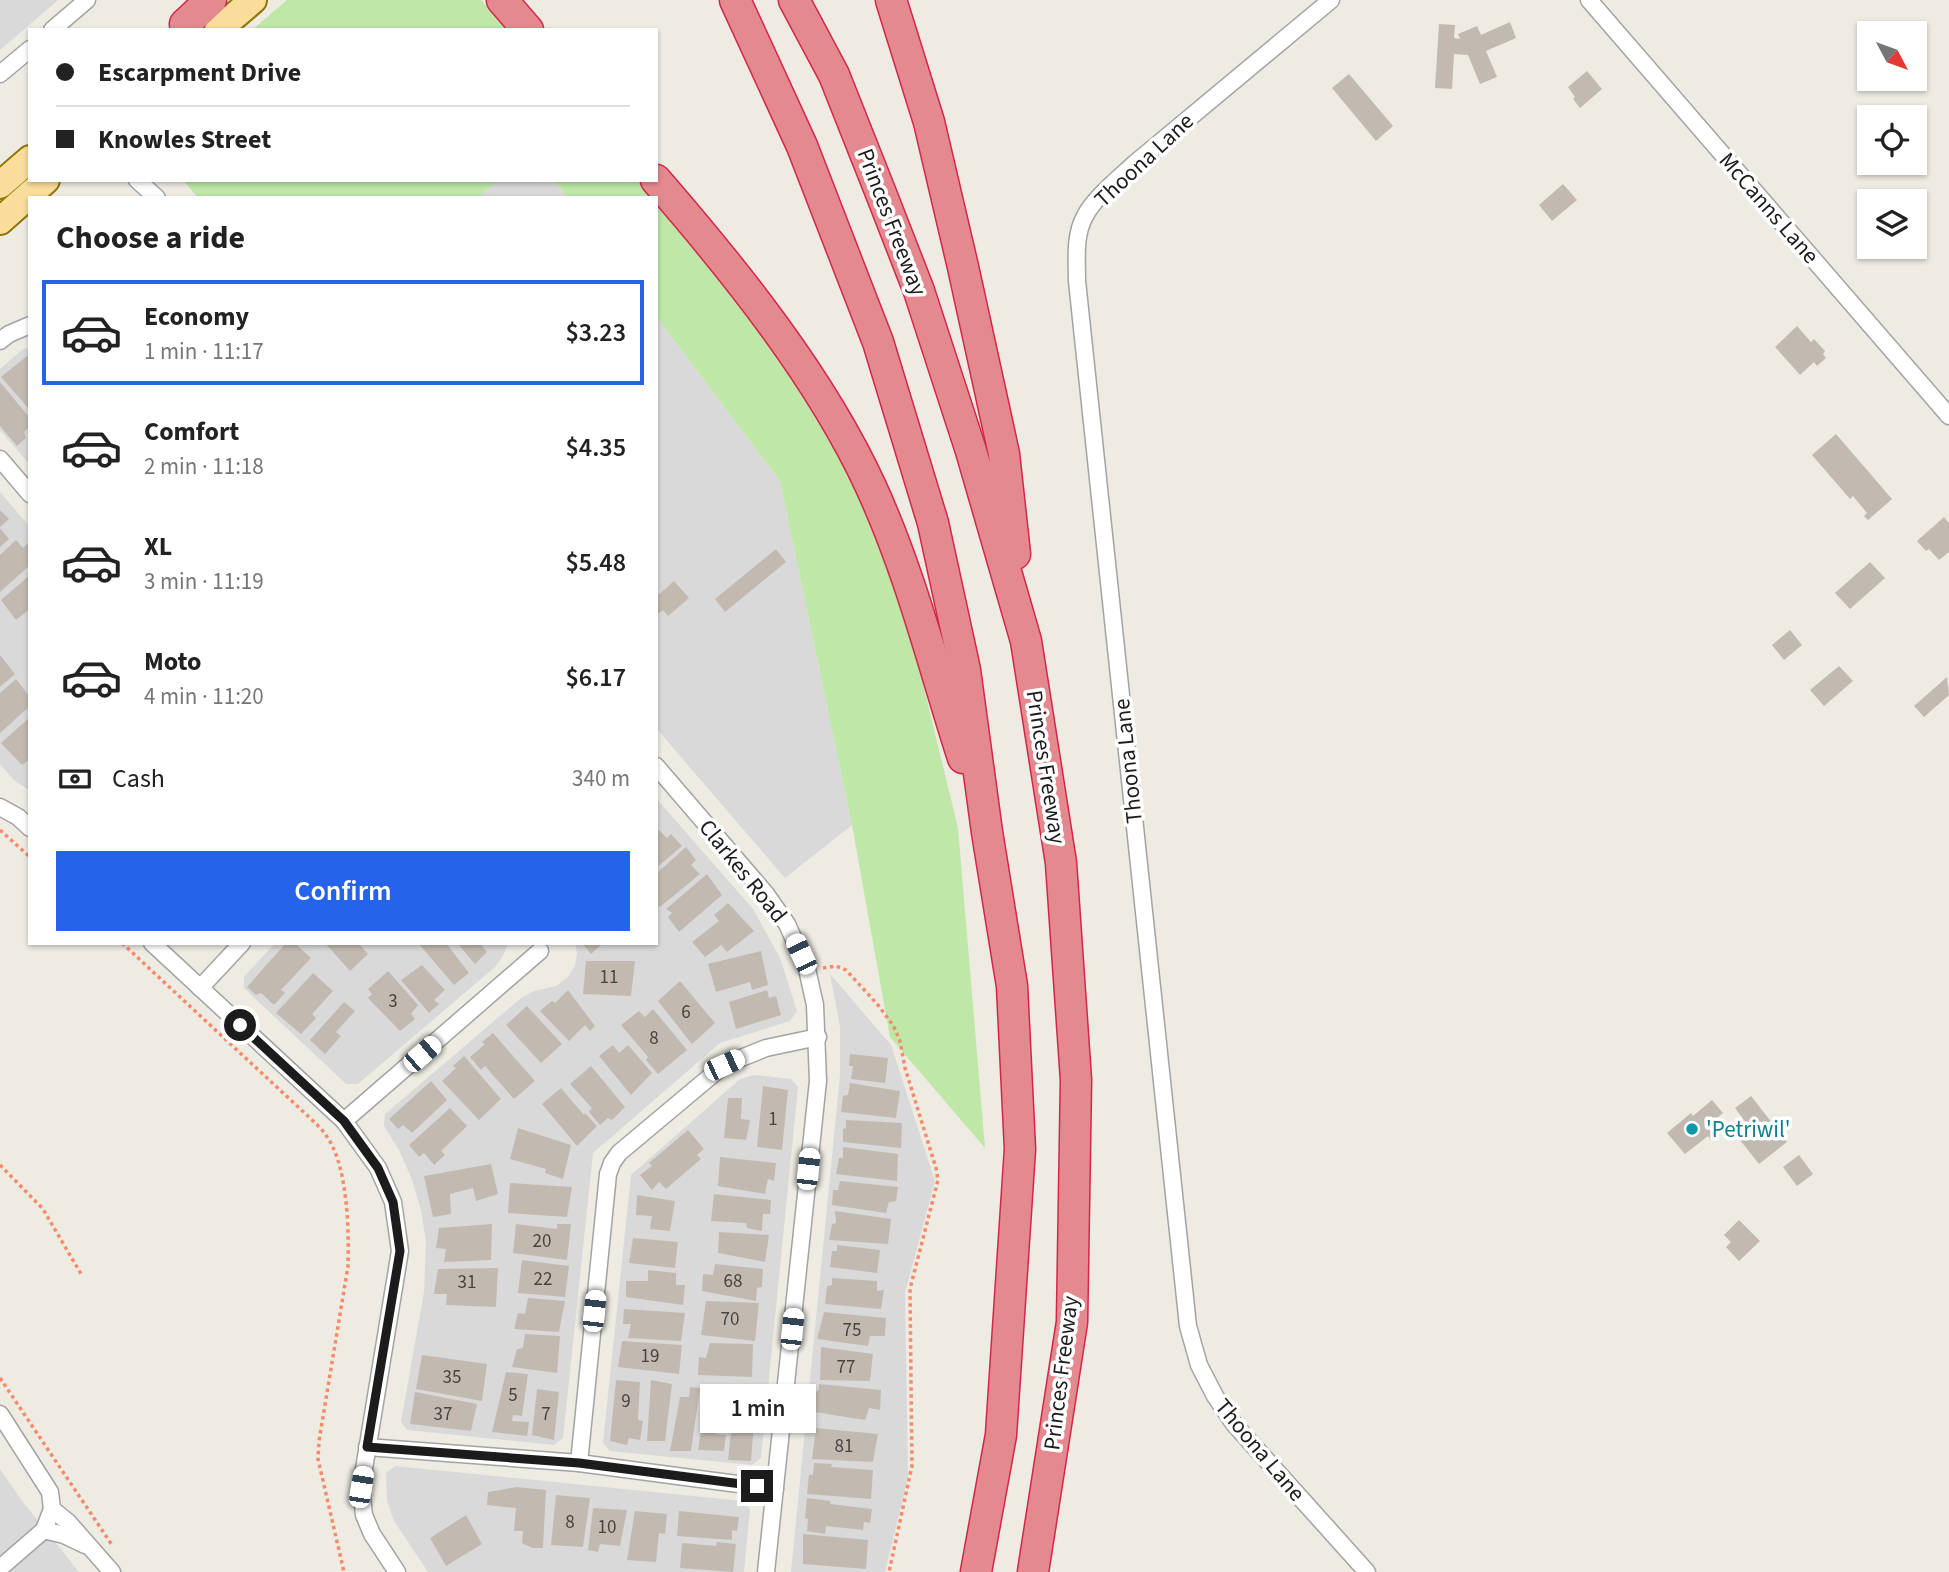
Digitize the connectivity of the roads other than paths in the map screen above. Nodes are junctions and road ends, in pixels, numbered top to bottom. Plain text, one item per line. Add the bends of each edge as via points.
1 (87, 0) edge
2 (213, 0) edge
3 (253, 0) edge
4 (502, 0) edge
5 (735, 0) edge
6 (794, 0) edge
7 (891, 0) edge
8 (1331, 0) edge
9 (1589, 0) edge
10 (182, 27) edge
11 (54, 28) edge
12 (220, 28) edge
13 (526, 28) edge
14 (28, 51) edge
15 (0, 74) edge
16 (28, 161) edge
17 (44, 182) edge
18 (139, 182) edge
19 (658, 182) edge
20 (0, 185) edge
21 (28, 196) edge
22 (28, 196) edge
23 (155, 196) edge
24 (0, 221) edge
25 (28, 326) edge
26 (0, 341) edge
27 (1949, 416) edge
28 (0, 459) edge
29 (28, 492) edge
30 (1026, 641) junction
31 (658, 768) edge
32 (0, 807) edge
33 (28, 826) edge
34 (987, 832) junction
35 (154, 945) edge
36 (240, 945) edge
37 (540, 951) dead end
38 (200, 988) junction
39 (817, 1037) junction
40 (344, 1121) junction
41 (0, 1414) edge
42 (367, 1447) junction
43 (579, 1463) junction
44 (775, 1489) junction
45 (52, 1509) junction
46 (44, 1530) junction
47 (91, 1548) junction
48 (0, 1569) edge
49 (112, 1572) edge
50 (397, 1572) edge
51 (766, 1572) edge
52 (976, 1572) edge
53 (1033, 1572) edge
54 (1367, 1572) edge

1 - 11 street
2 - 10 highway
3 - 12 main road
4 - 13 highway
5 - 34 highway via 802,146 878,342 933,523 965,670
6 - 30 highway, Princes Freeway via 834,75 919,291
7 - 30 highway via 929,122 1004,454
8 - 54 street, Thoona Lane via 1134,164 1084,216 1077,244 1077,281 1188,1326 1199,1365 1234,1424
9 - 27 street, McCanns Lane
14 - 15 street
16 - 20 main road
17 - 21 main road
18 - 23 street
19 - 34 highway via 771,324 828,408 871,486 902,564
22 - 24 main road
25 - 26 street
28 - 29 street
30 - 53 highway, Princes Freeway via 1061,863 1076,1080 1072,1322
31 - 39 street, Clarkes Road via 787,924 808,973
32 - 33 street
34 - 52 highway via 1012,986 1020,1149 1001,1435
35 - 38 street
36 - 38 street
37 - 40 street
38 - 40 street
39 - 43 street via 766,1048 724,1065 612,1163
39 - 44 street, Clarkes Road via 818,1081
40 - 42 street via 378,1168 393,1202 400,1251
41 - 45 street via 46,1485
42 - 43 street
42 - 50 street via 361,1487 364,1515
43 - 44 street
44 - 51 street, Clarkes Road
45 - 46 street
45 - 47 street
46 - 47 street
46 - 48 street
47 - 49 street

